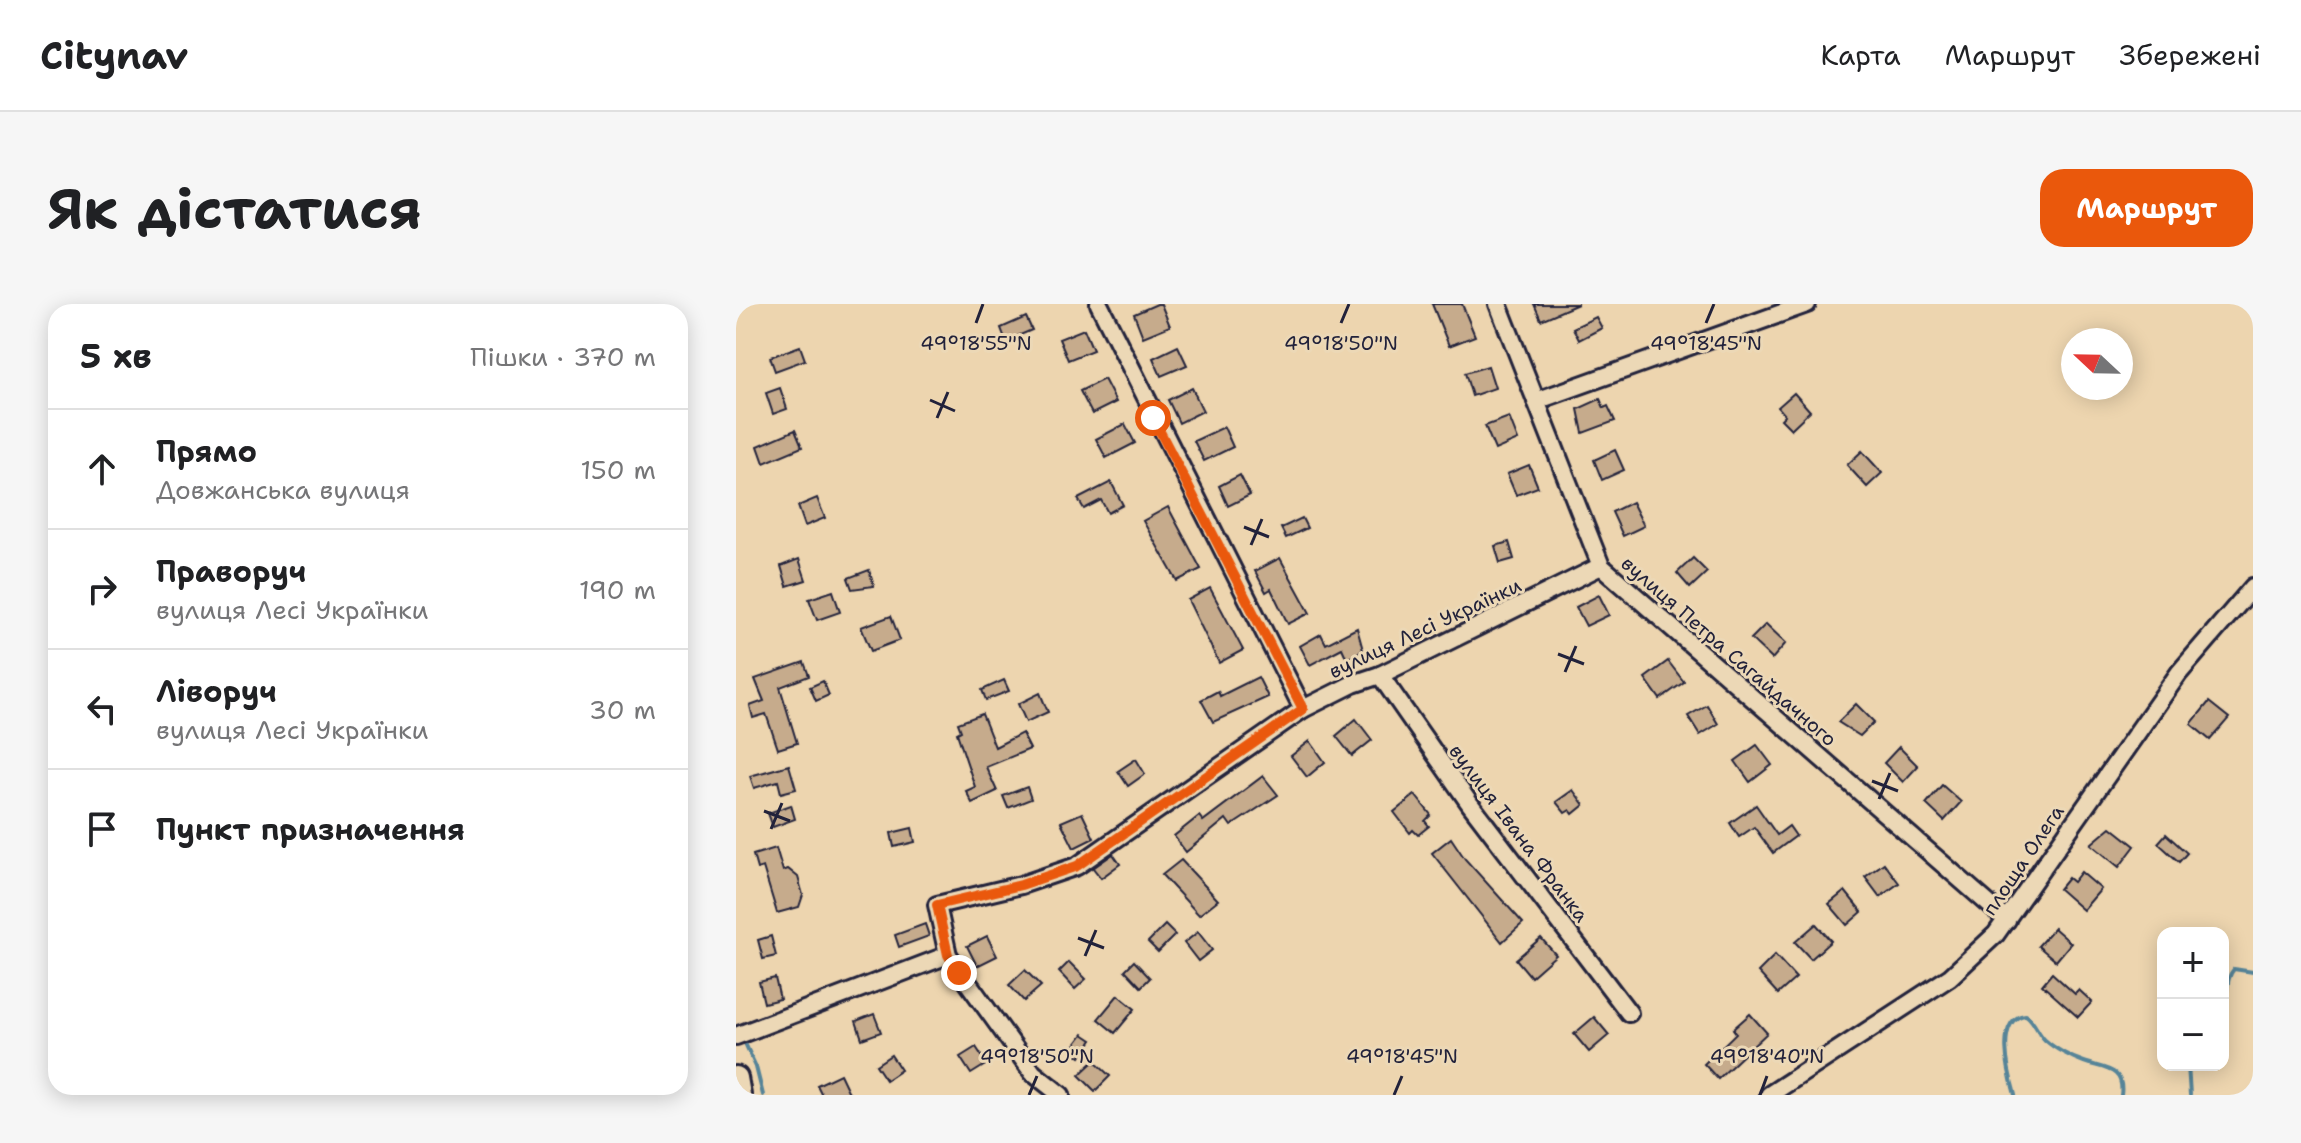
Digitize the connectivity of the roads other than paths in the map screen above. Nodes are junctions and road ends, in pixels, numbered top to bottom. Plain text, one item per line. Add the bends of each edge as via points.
1 (1099, 304) edge
2 (1498, 304) edge
3 (1807, 304) edge
4 (1536, 401) junction
5 (1601, 566) junction
6 (2253, 587) edge
7 (1380, 675) junction
8 (1303, 709) junction
9 (2007, 920) junction
10 (948, 955) junction
11 (1629, 1013) dead end
12 (736, 1036) edge
13 (736, 1078) edge
14 (739, 1095) edge
15 (1061, 1095) edge
16 (1769, 1095) edge

1 - 8 street
2 - 4 street, вулиця Петра Сагайдачного
3 - 4 street
4 - 5 street, вулиця Петра Сагайдачного
5 - 7 street, вулиця Лесі Українки
5 - 9 street, вулиця Петра Сагайдачного
6 - 9 street, площа Олега via 2179,673
7 - 8 street, вулиця Лесі Українки
7 - 11 street, вулиця Івана Франка via 1470,804
8 - 10 street, вулиця Лесі Українки via 1077,866 937,905
9 - 16 street, площа Олега via 1950,977
10 - 12 street
10 - 15 street, вулиця Лесі Українки via 1033,1073
13 - 14 street

